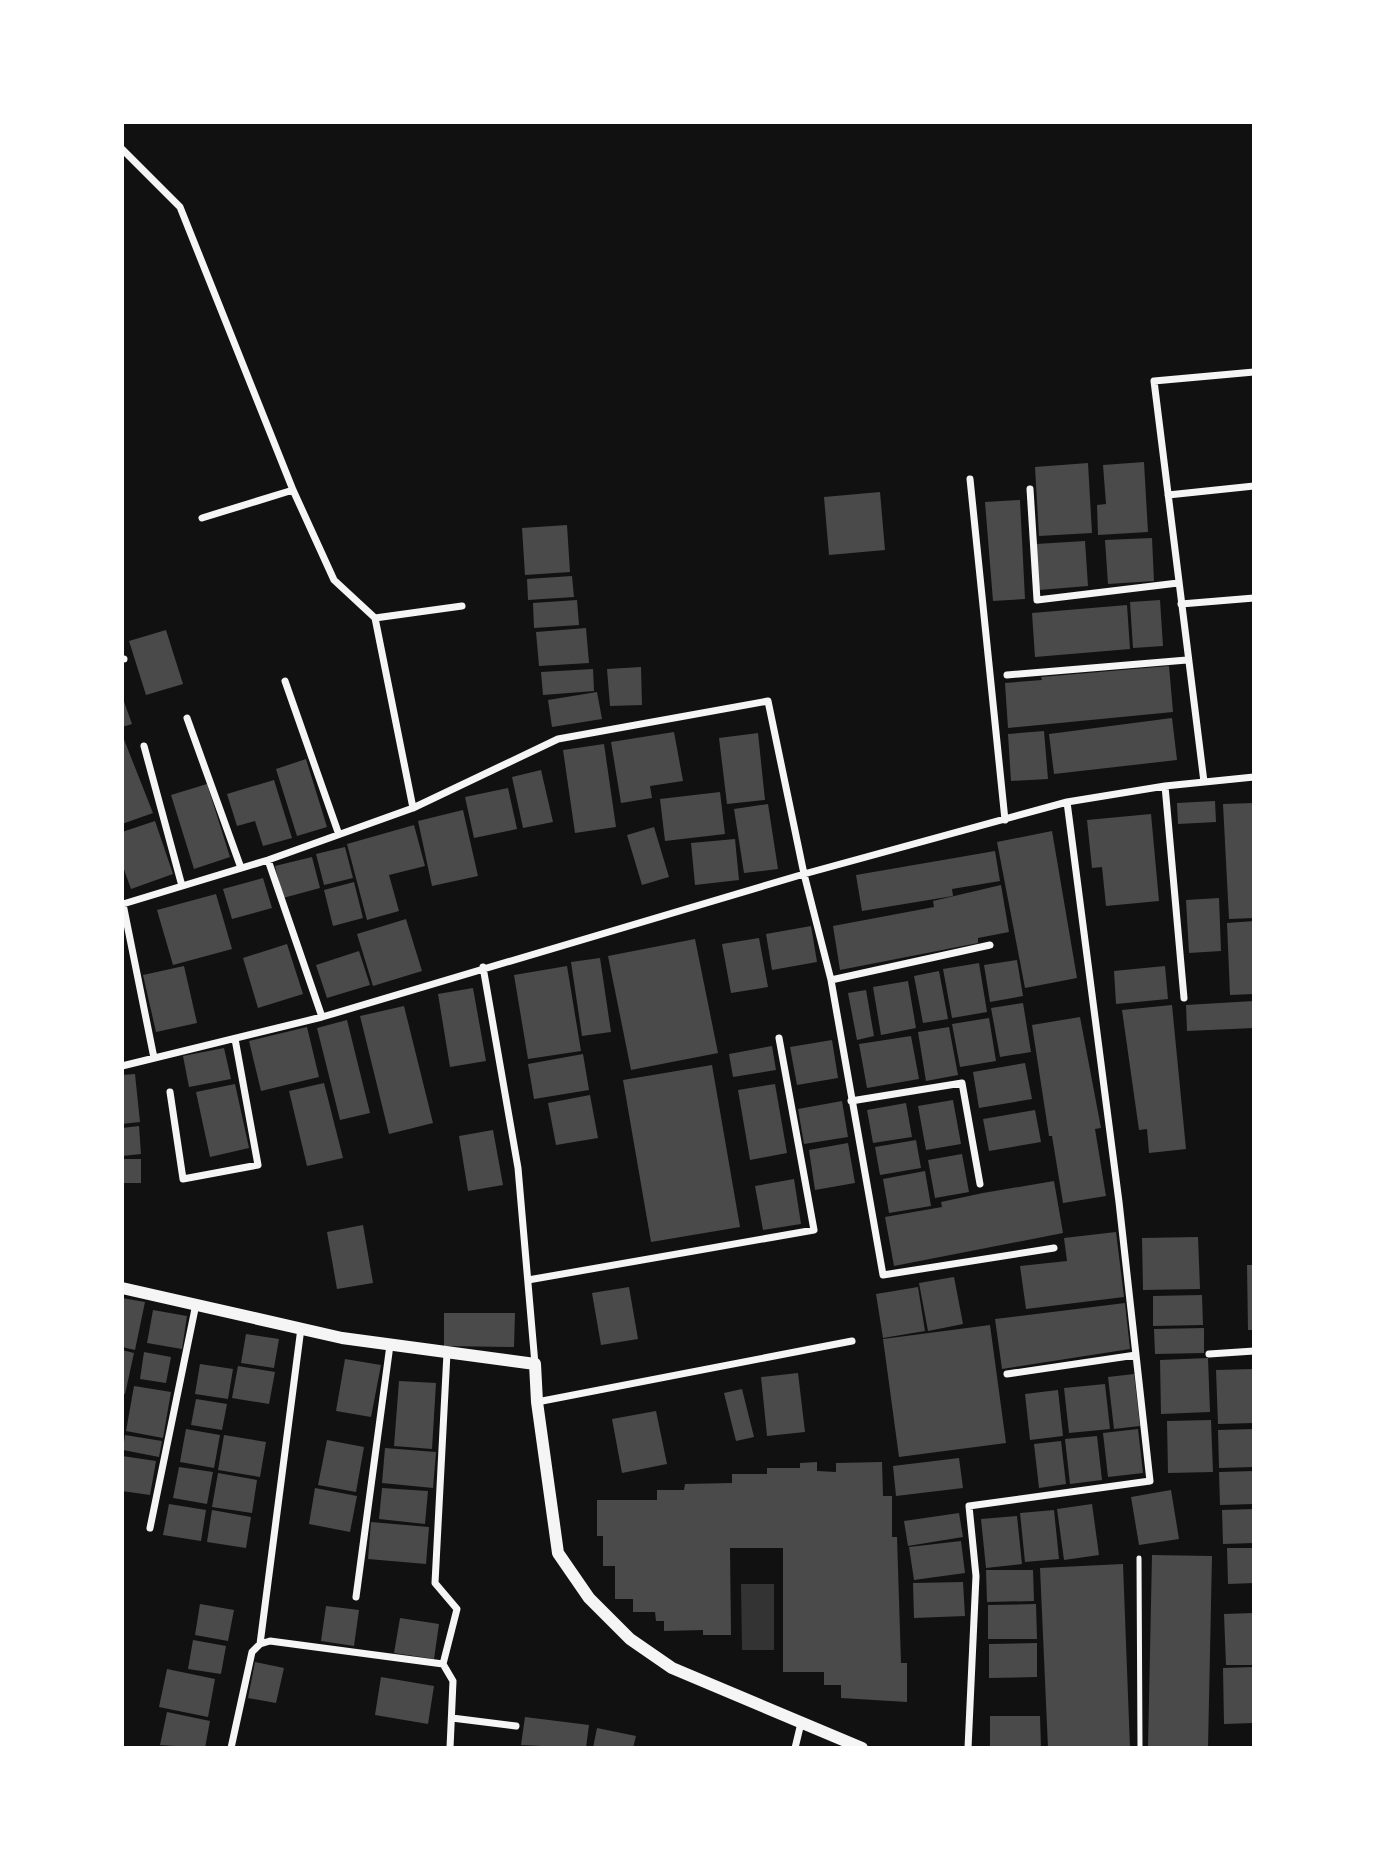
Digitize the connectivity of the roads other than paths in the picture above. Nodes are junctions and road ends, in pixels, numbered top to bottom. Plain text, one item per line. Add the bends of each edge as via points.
1 (122, 149) edge
2 (1254, 372) edge
3 (970, 479) dead end
4 (1254, 486) edge
5 (1030, 489) dead end
6 (293, 490) junction
7 (1168, 495) junction
8 (202, 518) dead end
9 (1178, 583) junction
10 (1254, 598) edge
11 (1181, 604) junction
12 (462, 606) dead end
13 (375, 618) junction
14 (1187, 660) junction
15 (1007, 675) dead end
16 (285, 681) dead end
17 (187, 718) dead end
18 (145, 746) dead end
19 (1254, 777) edge
20 (1205, 782) junction
21 (1165, 786) junction
22 (1067, 802) junction
23 (413, 808) junction
24 (1005, 820) junction
25 (338, 832) junction
26 (268, 860) junction
27 (240, 868) junction
28 (804, 874) junction
29 (182, 886) junction
30 (990, 945) dead end
31 (483, 967) junction
32 (831, 980) junction
33 (1184, 998) dead end
34 (323, 1017) junction
35 (779, 1038) dead end
36 (234, 1039) junction
37 (154, 1058) junction
38 (122, 1066) edge
39 (170, 1093) dead end
40 (851, 1101) junction
41 (980, 1184) dead end
42 (1054, 1248) dead end
43 (528, 1280) junction
44 (122, 1288) edge
45 (196, 1304) junction
46 (301, 1328) junction
47 (852, 1341) dead end
48 (390, 1345) junction
49 (1254, 1351) edge
50 (447, 1353) junction
51 (1209, 1354) dead end
52 (1136, 1355) junction
53 (535, 1364) junction
54 (1007, 1374) dead end
55 (537, 1402) junction
56 (150, 1528) dead end
57 (1139, 1558) dead end
58 (356, 1597) dead end
59 (260, 1644) junction
60 (443, 1664) junction
61 (452, 1718) junction
62 (801, 1723) junction
63 (516, 1726) dead end
64 (231, 1748) edge
65 (450, 1748) edge
66 (794, 1748) edge
67 (862, 1748) edge
68 (968, 1748) edge
69 (1140, 1748) edge

1 - 6 street via 180,207
2 - 7 street via 1154,381
3 - 24 street
4 - 7 street
5 - 9 street via 1037,600
6 - 8 street
6 - 13 street via 334,580
7 - 9 street
9 - 11 street
10 - 11 street
11 - 14 street
12 - 13 street
13 - 23 street
14 - 15 street
14 - 20 street
16 - 25 street
17 - 27 street
18 - 29 street
19 - 20 street
20 - 21 street
21 - 22 street
21 - 33 street
22 - 24 street
22 - 52 street
23 - 25 street
23 - 28 street via 558,739 768,701
24 - 28 street
25 - 26 street
26 - 27 street
26 - 34 street
27 - 29 street
28 - 31 street
28 - 32 street
29 - 37 street via 122,904
30 - 32 street
31 - 34 street
31 - 43 street via 518,1168
32 - 40 street
34 - 36 street
35 - 43 street via 814,1230
36 - 37 street
36 - 39 street via 258,1165 183,1179
37 - 38 street
40 - 41 street via 962,1083
40 - 42 street via 883,1275
43 - 53 street
44 - 45 street
45 - 46 street
45 - 56 street
46 - 48 street
46 - 59 street
47 - 55 street
48 - 50 street
48 - 58 street
49 - 51 street
50 - 53 street
50 - 60 street via 435,1583 457,1609
52 - 54 street
52 - 68 street via 1150,1481 969,1506 976,1576
53 - 55 street
55 - 62 street via 558,1553 589,1598 630,1639 672,1668
57 - 69 lane
59 - 60 street via 270,1641
59 - 64 street via 252,1652
60 - 61 street via 453,1681
61 - 63 street
61 - 65 street
62 - 66 street
62 - 67 street

